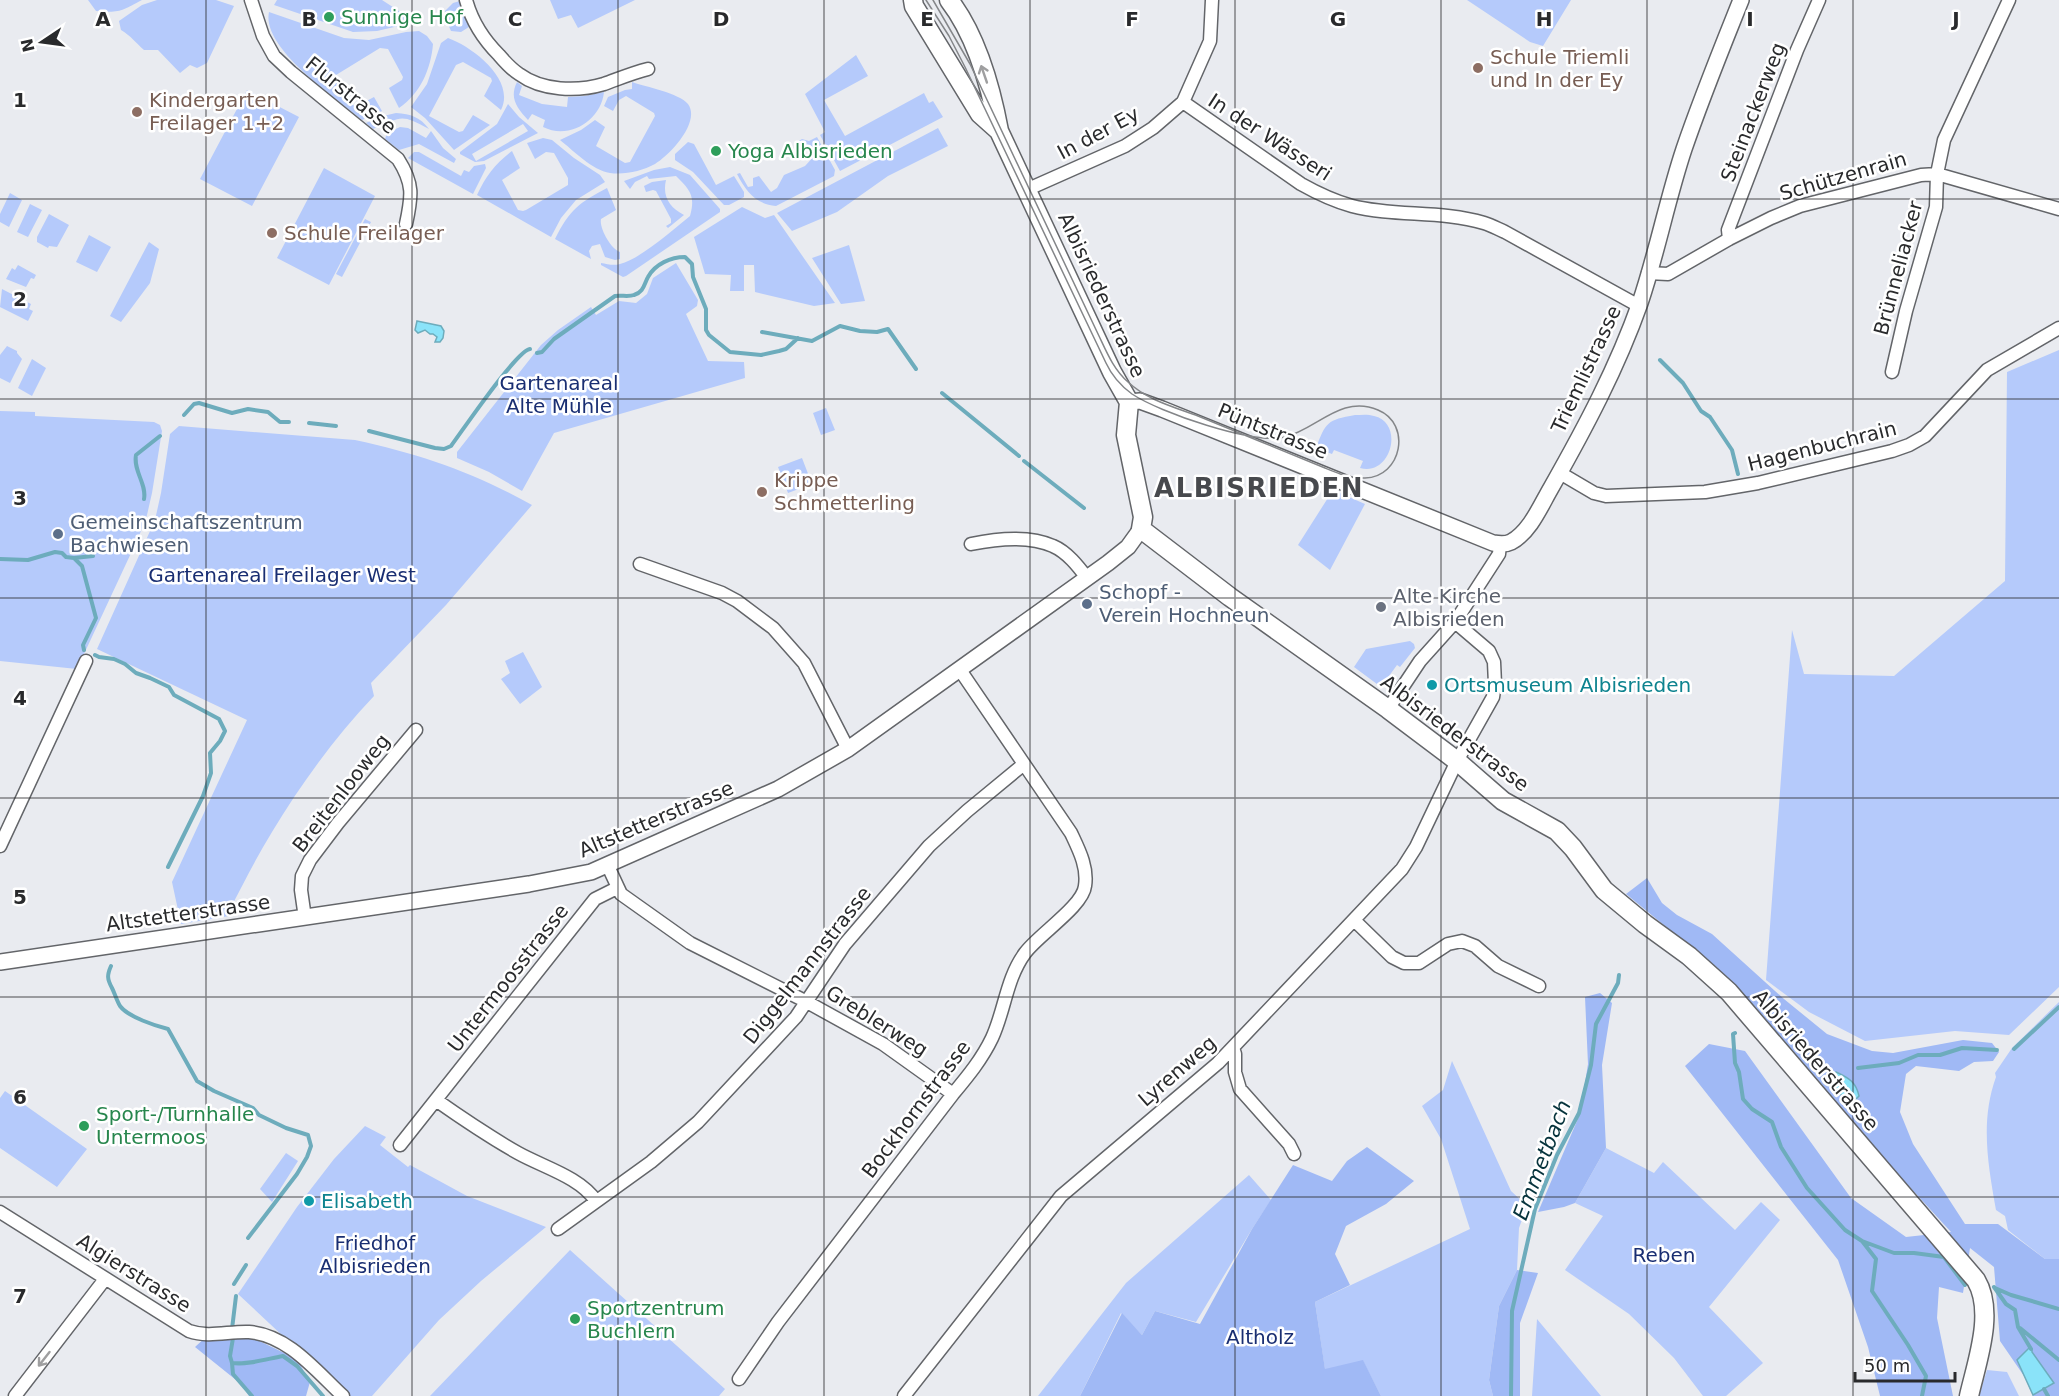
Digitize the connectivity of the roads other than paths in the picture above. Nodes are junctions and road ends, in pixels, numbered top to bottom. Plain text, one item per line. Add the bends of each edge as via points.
1 (251, 0) edge
2 (466, 0) edge
3 (913, 0) edge
4 (1212, 0) edge
5 (1741, 0) edge
6 (1819, 0) edge
7 (2009, 0) edge
8 (954, 3) edge
9 (648, 69) dead end
10 (1183, 102) junction
11 (999, 131) junction
12 (1937, 174) junction
13 (1026, 190) junction
14 (2059, 209) edge
15 (406, 224) dead end
16 (1729, 239) junction
17 (1648, 273) junction
18 (1639, 306) junction
19 (2059, 328) edge
20 (1892, 372) dead end
21 (1129, 402) junction
22 (1560, 473) junction
23 (1141, 529) junction
24 (970, 544) dead end
25 (1500, 544) junction
26 (640, 564) dead end
27 (1087, 578) junction
28 (1455, 622) junction
29 (86, 661) dead end
30 (960, 670) junction
31 (1388, 709) junction
32 (416, 730) dead end
33 (848, 749) junction
34 (1457, 761) junction
35 (1024, 764) junction
36 (0, 846) edge
37 (607, 864) junction
38 (617, 888) junction
39 (305, 918) junction
40 (1354, 920) junction
41 (0, 962) edge
42 (1539, 986) dead end
43 (807, 1002) junction
44 (1233, 1048) junction
45 (953, 1094) junction
46 (436, 1100) junction
47 (400, 1145) dead end
48 (1294, 1154) dead end
49 (596, 1202) junction
50 (0, 1212) edge
51 (558, 1229) dead end
52 (105, 1279) junction
53 (739, 1379) dead end
54 (15, 1396) edge
55 (343, 1396) edge
56 (904, 1396) edge
57 (1969, 1396) edge

1 - 15 street, Flurstrasse via 274,56 398,159 412,190
2 - 9 street via 488,44 525,79 571,89
3 - 11 main road, Albisriederstrasse via 980,114
4 - 10 street, In der Ey via 1210,41
5 - 17 street, Triemlistrasse via 1689,135
6 - 16 street, Steinackerweg via 1728,230
7 - 12 street, Brünneliacker via 1944,140
11 -> 8 main road, Albisriederstrasse via 987,84
10 - 13 street, In der Ey via 1125,146
10 - 18 street, In der Wässeri via 1319,194 1351,206 1484,223
11 - 13 main road, Albisriederstrasse
12 - 14 street, Schützenrain
12 - 16 street, Schützenrain via 1889,182 1800,206
12 - 20 street, Brünneliacker via 1936,207
13 - 21 main road, Albisriederstrasse
16 - 17 street, Schützenrain via 1668,274
17 - 18 street, Triemlistrasse
18 - 22 street, Triemlistrasse via 1593,414
19 - 22 street, Hagenbuchrain via 1987,370 1925,436 1892,451 1705,492 1606,496
21 - 23 main road, Albisriederstrasse via 1126,435 1143,517
21 - 25 street, Püntstrasse via 1140,401 1162,409
22 - 25 street, Triemlistrasse via 1529,525 1510,543
23 - 27 street, Altstetterstrasse via 1128,548
23 - 31 main road, Albisriederstrasse
24 - 27 street via 1024,539 1053,546 1074,561
25 - 28 street via 1499,554
26 - 33 street via 722,593 772,628 804,663
27 - 30 street, Altstetterstrasse
28 - 31 street via 1420,661
28 - 34 street, Lyrenweg via 1489,651 1496,684 1493,697
29 - 36 street
30 - 33 street, Altstetterstrasse
30 - 35 street, Bockhornstrasse
31 - 34 main road, Albisriederstrasse
32 - 39 street, Breitenlooweg via 310,860 302,876
33 - 37 street, Altstetterstrasse via 778,789
34 - 40 street, Lyrenweg via 1402,869
34 - 57 main road, Albisriederstrasse via 1503,801 1557,831 1604,890 1722,986 1976,1280 1984,1296 1986,1313
35 - 43 street, Diggelmannstrasse via 929,846 848,941
35 - 45 street, Bockhornstrasse via 1071,833 1083,858 1085,887 1078,900 1025,953 1009,983 992,1038 977,1066
37 - 38 street, Greblerweg
37 - 39 street, Altstetterstrasse via 580,875
38 - 43 street, Greblerweg via 690,943
38 - 46 street, Untermoosstrasse via 595,899
39 - 41 street, Altstetterstrasse
40 - 42 street via 1392,957 1404,963 1419,963 1448,944 1462,941 1498,966
40 - 44 street, Lyrenweg
43 - 45 street, Greblerweg via 883,1044
43 - 49 street, Diggelmannstrasse via 698,1122
44 - 48 street via 1240,1089
44 - 56 street, Lyrenweg via 1061,1196
45 - 53 street, Bockhornstrasse via 778,1322
46 - 47 street, Untermoosstrasse
46 - 49 street via 519,1154 590,1192
49 - 51 street, Diggelmannstrasse
50 - 52 street, Algierstrasse
52 -> 54 street
52 - 55 street, Algierstrasse via 189,1331 250,1332 275,1338

